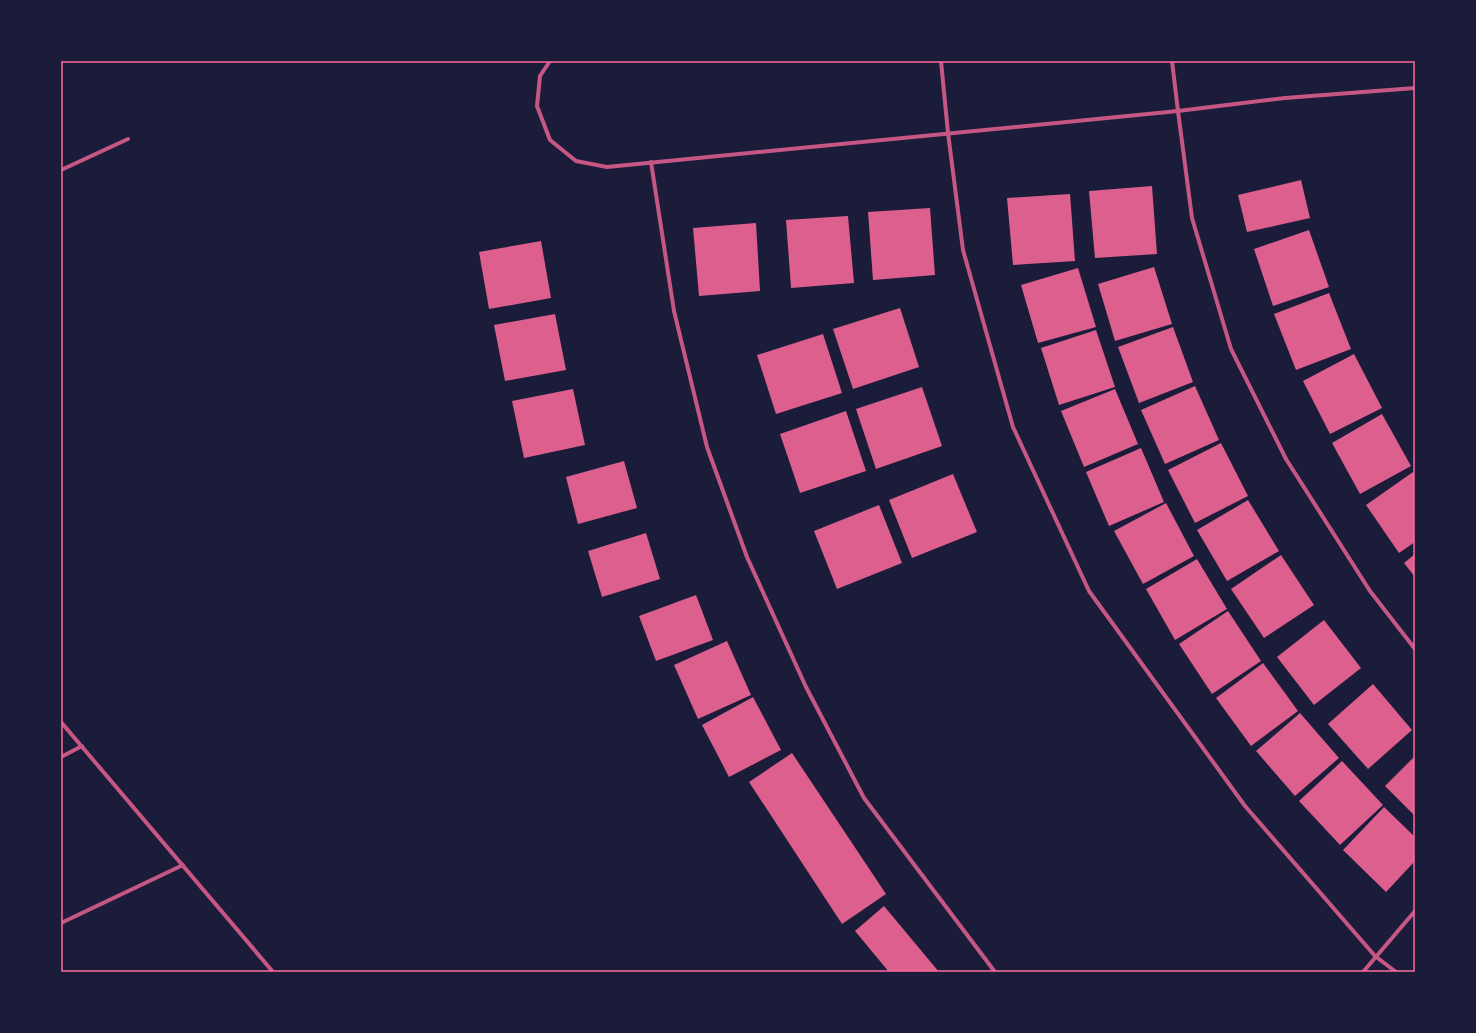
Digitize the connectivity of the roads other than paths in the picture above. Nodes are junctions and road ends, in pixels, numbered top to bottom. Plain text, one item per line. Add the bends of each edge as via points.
1 (550, 61) edge
2 (941, 61) edge
3 (1172, 61) edge
4 (1415, 88) edge
5 (1178, 111) junction
6 (948, 134) junction
7 (128, 139) dead end
8 (651, 162) junction
9 (61, 170) edge
10 (1415, 649) edge
11 (61, 722) edge
12 (82, 746) junction
13 (61, 756) edge
14 (183, 865) junction
15 (1415, 912) edge
16 (61, 923) edge
17 (1375, 956) junction
18 (273, 972) edge
19 (995, 972) edge
20 (1363, 972) edge
21 (1396, 972) edge

1 - 8 street via 540,76 537,106 550,140 576,161 607,166
2 - 6 street
3 - 5 street
4 - 5 street via 1285,98
5 - 6 street
5 - 10 street via 1192,218 1231,349 1286,459 1370,591
6 - 8 street
6 - 17 street via 963,250 1013,426 1089,591 1245,806
7 - 9 street
8 - 19 street via 674,312 707,448 748,556 806,687 864,798
11 - 12 street
12 - 13 street
12 - 14 street
14 - 16 street
14 - 18 street
15 - 17 street
17 - 20 street
17 - 21 street

